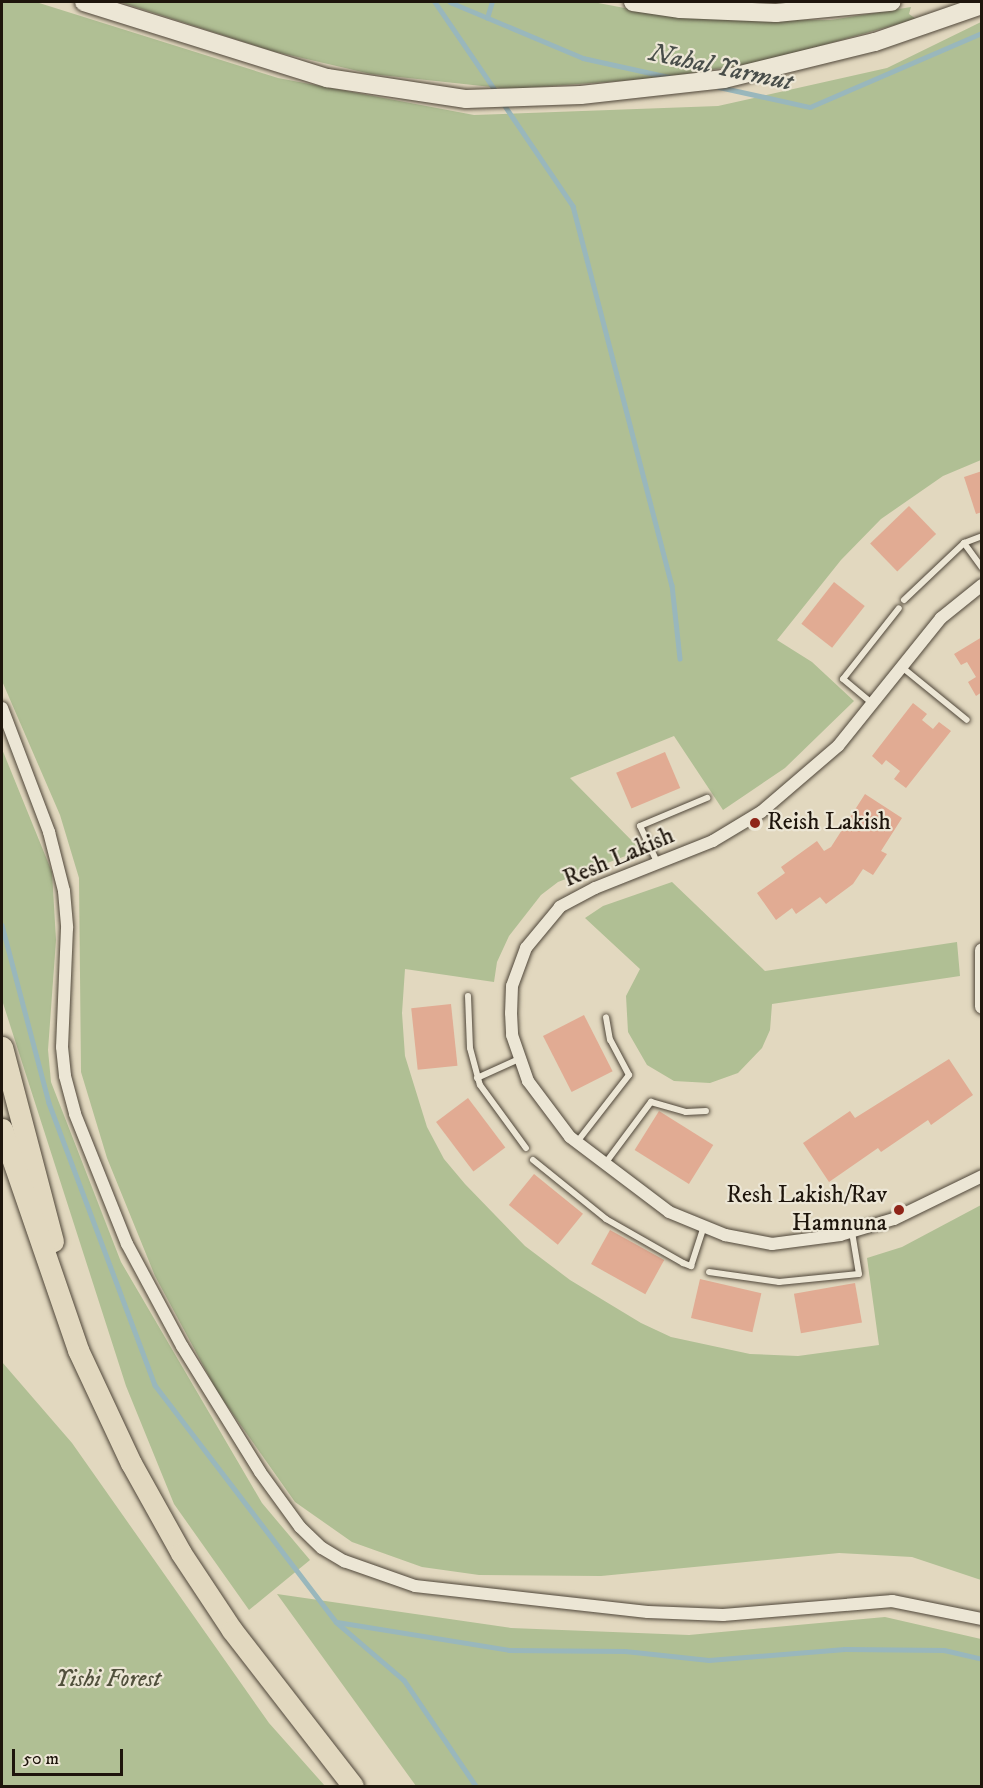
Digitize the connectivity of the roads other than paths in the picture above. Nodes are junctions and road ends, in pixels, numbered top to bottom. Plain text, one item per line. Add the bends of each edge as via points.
1 (84, 2) edge
2 (633, 2) edge
3 (891, 2) edge
4 (981, 5) edge
5 (981, 536) edge
6 (964, 543) junction
7 (981, 568) edge
8 (981, 585) edge
9 (904, 600) dead end
10 (898, 608) dead end
11 (903, 668) junction
12 (874, 704) junction
13 (2, 708) edge
14 (967, 720) dead end
15 (707, 798) dead end
16 (658, 864) junction
17 (981, 950) edge
18 (468, 996) dead end
19 (981, 1006) edge
20 (606, 1017) dead end
21 (2, 1047) edge
22 (519, 1059) junction
23 (477, 1078) junction
24 (706, 1111) dead end
25 (2, 1129) edge
26 (576, 1143) junction
27 (526, 1148) dead end
28 (533, 1160) dead end
29 (604, 1165) junction
30 (981, 1176) edge
31 (703, 1228) junction
32 (852, 1232) junction
33 (709, 1272) dead end
34 (96, 1395) junction
35 (981, 1619) edge
36 (353, 1786) edge

1 - 4 main road via 327,78 401,91 497,99 581,95 724,79 875,42
2 - 3 main road via 680,9 776,13
5 - 6 lane
6 - 7 lane
6 - 9 lane
8 - 11 street, Resh Lakish via 941,618
10 - 12 lane via 843,679
11 - 12 street, Resh Lakish
11 - 14 lane
12 - 16 street, Resh Lakish via 818,765 761,812 713,841
13 - 35 street via 50,832 64,891 67,928 62,1047 75,1113 127,1244 182,1346 260,1472 300,1527 322,1548 344,1561 415,1586 658,1613 723,1615 892,1601
15 - 16 lane via 639,826
16 - 22 street, Resh Lakish via 577,896 536,932 513,986 512,1035
17 - 19 street
18 - 23 lane via 470,1048
20 - 26 lane via 610,1040 629,1075
21 - 34 highway
22 - 23 lane
22 - 26 street, Resh Lakish via 538,1099
23 - 27 lane via 496,1112
24 - 29 lane via 686,1112 651,1102
25 - 34 highway
26 - 29 street, Resh Lakish
28 - 31 lane via 606,1218 683,1263 692,1266
29 - 31 street, Resh Lakish via 669,1212
30 - 32 street, Resh Lakish via 894,1219
31 - 32 street, Resh Lakish via 772,1244
32 - 33 lane via 859,1274 779,1282
34 - 36 highway via 181,1553 232,1630

